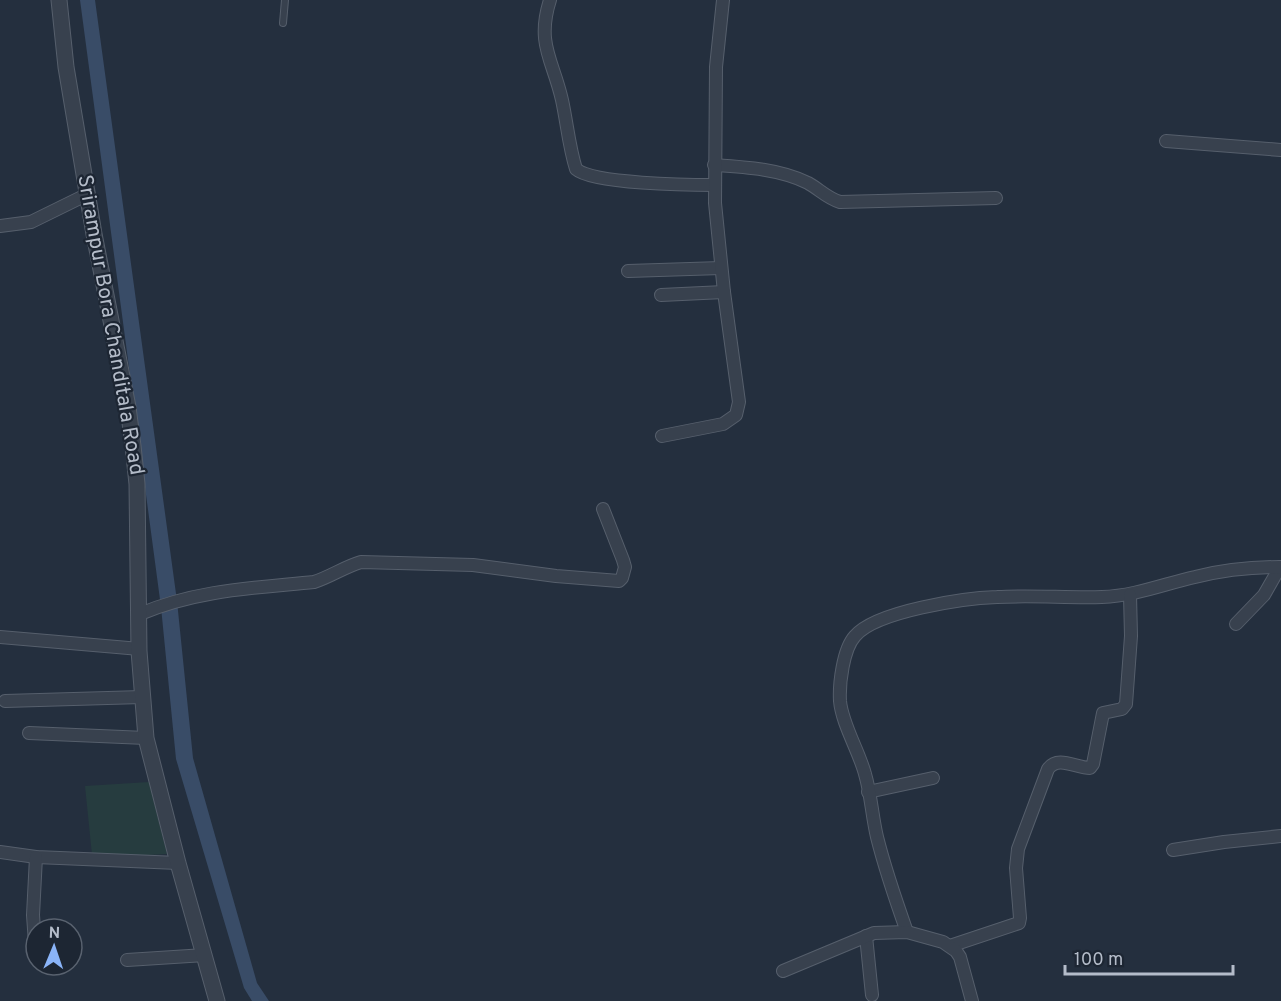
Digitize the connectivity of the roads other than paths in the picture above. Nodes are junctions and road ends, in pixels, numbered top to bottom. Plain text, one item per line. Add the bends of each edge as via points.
1 (59, 0) edge
2 (285, 0) edge
3 (550, 0) edge
4 (723, 0) edge
5 (283, 23) dead end
6 (1166, 141) dead end
7 (1281, 150) edge
8 (714, 165) junction
9 (715, 185) junction
10 (87, 194) junction
11 (996, 198) dead end
12 (0, 226) edge
13 (722, 268) junction
14 (628, 271) dead end
15 (724, 292) junction
16 (661, 295) dead end
17 (662, 436) dead end
18 (603, 509) dead end
19 (1280, 567) edge
20 (1130, 595) junction
21 (140, 614) junction
22 (1236, 624) dead end
23 (0, 637) edge
24 (140, 649) junction
25 (142, 697) junction
26 (5, 700) dead end
27 (28, 733) dead end
28 (146, 738) junction
29 (933, 778) dead end
30 (868, 792) junction
31 (1281, 836) edge
32 (1173, 850) dead end
33 (0, 852) edge
34 (36, 857) junction
35 (178, 863) junction
36 (33, 917) edge
37 (907, 932) junction
38 (866, 936) junction
39 (950, 946) junction
40 (205, 955) junction
41 (128, 960) dead end
42 (783, 971) dead end
43 (872, 996) dead end
44 (217, 1001) edge
45 (972, 1001) edge

1 - 10 street, Srirampur Bora Chanditala Road
2 - 5 lane
3 - 9 street via 543,34 561,94 576,169 584,174 664,185
4 - 8 street via 716,67
6 - 7 street
8 - 9 street
8 - 11 street via 779,173 809,183 840,202
9 - 13 street
10 - 12 street via 31,222
10 - 21 street, Srirampur Bora Chanditala Road via 133,446
13 - 14 street
13 - 15 street
15 - 16 street
15 - 17 street via 738,410 723,424
18 - 21 street via 625,567 619,581 473,565 361,562 314,582 227,590 177,600
19 - 20 street via 1196,576
19 - 22 street via 1264,595
20 - 30 street via 996,597 930,606 864,627 853,637 848,649 840,697
20 - 39 street via 1126,704 1122,709 1103,713 1090,768 1058,762 1048,769 1018,849 1019,923
21 - 24 street, Srirampur Bora Chanditala Road
23 - 24 street
24 - 25 street, Srirampur Bora Chanditala Road
25 - 26 street
25 - 28 street, Srirampur Bora Chanditala Road
27 - 28 street
28 - 35 street, Srirampur Bora Chanditala Road
29 - 30 street
30 - 37 street via 877,838
31 - 32 street
33 - 34 street
34 - 35 street
34 - 36 street
35 - 40 street, Srirampur Bora Chanditala Road
37 - 38 street
37 - 39 street
38 - 42 street
38 - 43 street
39 - 45 street via 960,957
40 - 41 street
40 - 44 street, Srirampur Bora Chanditala Road

